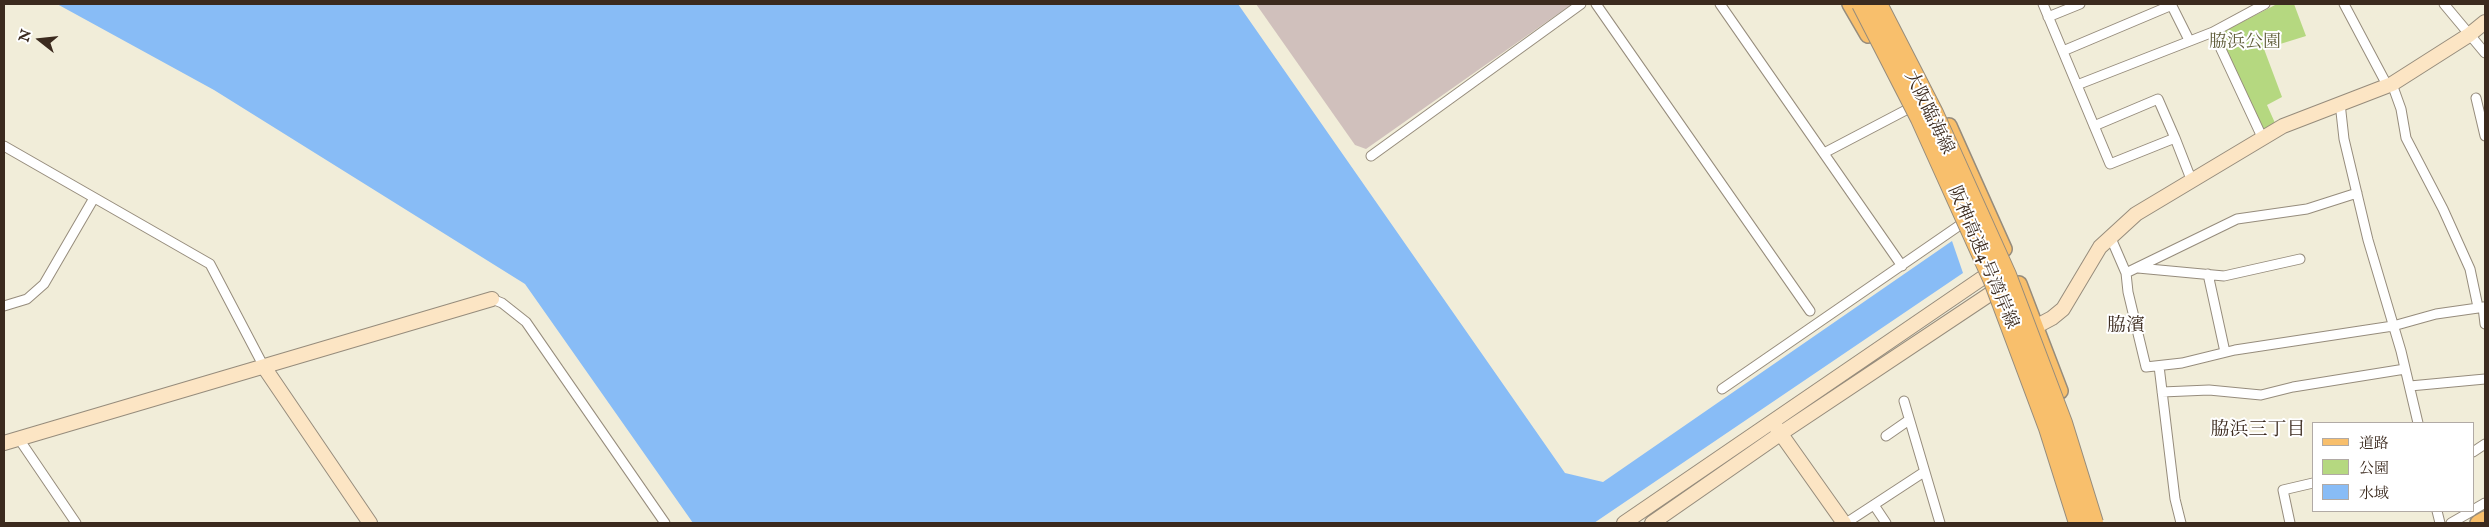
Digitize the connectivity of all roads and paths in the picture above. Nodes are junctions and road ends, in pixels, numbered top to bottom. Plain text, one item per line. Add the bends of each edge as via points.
1 (1581, 4) edge
2 (1596, 4) edge
3 (1720, 4) edge
4 (1850, 4) edge
5 (1861, 4) edge
6 (1878, 4) edge
7 (1886, 4) edge
8 (2043, 4) edge
9 (2080, 4) edge
10 (2172, 4) edge
11 (2265, 4) edge
12 (2344, 4) edge
13 (2444, 4) edge
14 (2048, 17) junction
15 (2485, 22) edge
16 (2213, 32) junction
17 (2470, 34) junction
18 (2189, 40) junction
19 (2063, 51) junction
20 (2485, 53) edge
21 (2390, 84) junction
22 (2077, 85) junction
23 (2476, 98) dead end
24 (2340, 103) junction
25 (1906, 110) junction
26 (2094, 126) junction
27 (2485, 136) edge
28 (2262, 137) junction
29 (2175, 138) junction
30 (4, 146) edge
31 (1824, 153) junction
32 (1371, 156) dead end
33 (2191, 179) junction
34 (2357, 193) junction
35 (94, 198) junction
36 (1960, 225) junction
37 (2110, 236) junction
38 (2300, 259) dead end
39 (2009, 261) junction
40 (1902, 266) junction
41 (2138, 268) junction
42 (2126, 274) junction
43 (2208, 274) junction
44 (1983, 278) junction
45 (2016, 278) junction
46 (1989, 293) junction
47 (492, 299) joint
48 (4, 306) edge
49 (2482, 307) edge
50 (1810, 311) dead end
51 (2485, 324) edge
52 (2037, 326) junction
53 (2393, 326) junction
54 (2225, 352) junction
55 (2159, 366) junction
56 (264, 368) junction
57 (2405, 369) junction
58 (2485, 379) edge
59 (2410, 386) junction
60 (1722, 389) dead end
61 (2162, 392) junction
62 (1904, 401) dead end
63 (1772, 420) junction
64 (1909, 420) junction
65 (2418, 422) edge
66 (1780, 434) junction
67 (1886, 436) dead end
68 (19, 439) junction
69 (4, 444) edge
70 (2485, 444) edge
71 (2474, 451) edge
72 (1924, 472) junction
73 (2312, 483) edge
74 (2485, 503) edge
75 (1874, 505) junction
76 (2474, 510) edge
77 (2470, 512) edge
78 (2485, 519) edge
79 (76, 523) edge
80 (370, 523) edge
81 (665, 523) edge
82 (1624, 523) edge
83 (1652, 523) edge
84 (1845, 523) edge
85 (1886, 523) edge
86 (1940, 523) edge
87 (2070, 523) edge
88 (2078, 523) edge
89 (2094, 523) edge
90 (2103, 523) edge
91 (2181, 523) edge
92 (2290, 523) edge
93 (2451, 523) edge
94 (2478, 523) edge

1 - 32 street
2 - 50 street
3 - 31 street
4 - 25 main road, 大阪臨海線
5 - 88 highway, 阪神高速4号湾岸線, bridge via 1920,119 1993,281 2048,428
6 - 89 highway, 阪神高速4号湾岸線, bridge via 1934,113 2007,275 2063,423
7 - 39 main road, 大阪臨海線 via 1951,129
8 - 14 street
9 - 14 street
10 - 18 street
10 - 19 street
11 - 16 street
12 - 21 street
13 - 17 street
14 - 19 street
15 - 17 street
16 - 18 street
16 - 28 street
17 - 20 street
17 - 21 street
18 - 22 street
19 - 22 street
21 - 24 street
21 - 49 street via 2401,110 2406,138 2470,269
22 - 26 street
23 - 27 street
24 - 28 street
24 - 34 street via 2344,139
25 - 31 street
25 - 36 main road, 大阪臨海線
26 - 29 street via 2110,164
26 - 29 street via 2158,99
28 - 33 street
29 - 33 street
30 - 35 street
31 - 40 street
33 - 37 street via 2136,214
34 - 41 street via 2307,209 2237,219
34 - 53 street
35 - 48 street via 44,284 27,299
35 - 56 street via 210,264
36 - 40 street
36 - 44 main road, 大阪臨海線
37 - 42 street
37 - 52 street via 2062,309
38 - 43 street via 2224,276
39 - 44 street
39 - 45 main road, 大阪臨海線
40 - 60 street
41 - 42 street
41 - 43 street
42 - 55 street via 2146,367
43 - 54 street
44 - 46 main road, 大阪臨海線
44 - 63 street
45 - 46 street
45 - 52 main road, 大阪臨海線
46 - 66 street
46 - 87 main road, 大阪臨海線 via 2033,406
47 - 56 street
47 - 81 street via 526,322
49 - 51 street
49 - 53 street via 2436,314
52 - 90 main road, 大阪臨海線
53 - 54 street
53 - 57 street
54 - 55 street
55 - 61 street
56 - 68 street
56 - 80 street
57 - 59 street
57 - 61 street via 2261,395 2209,390
58 - 59 street
59 - 65 street
61 - 91 street
62 - 64 street
63 - 66 street
63 - 82 street
64 - 67 street
64 - 72 street
66 - 83 street
66 - 84 street
68 - 69 street
68 - 79 street
70 - 71 street
72 - 75 street
72 - 86 street
73 - 92 street via 2283,490
74 - 76 street
75 - 84 street
75 - 85 street
77 - 93 street
78 - 94 main road

